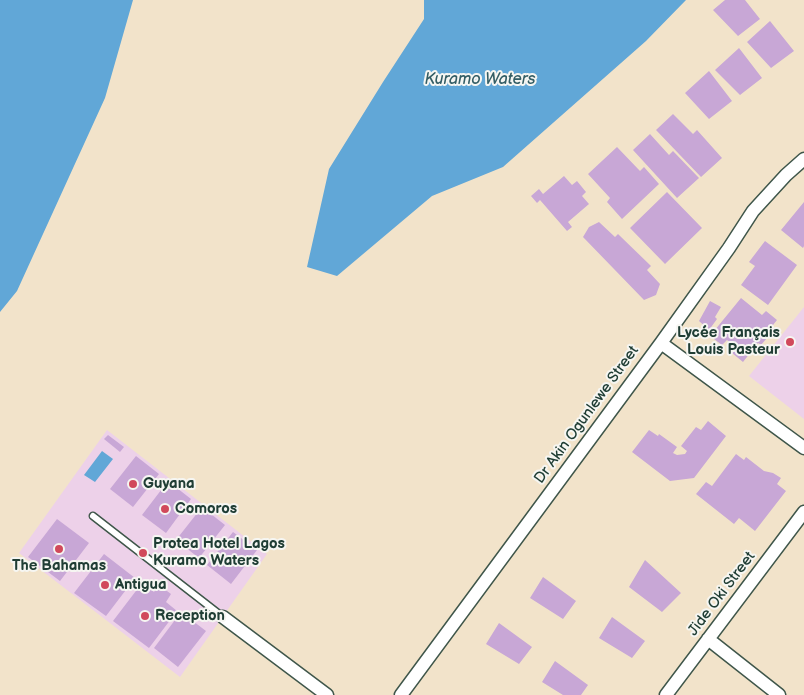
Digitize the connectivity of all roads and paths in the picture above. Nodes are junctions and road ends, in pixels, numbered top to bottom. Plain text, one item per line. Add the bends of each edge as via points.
1 (804, 159) edge
2 (661, 343) junction
3 (804, 448) edge
4 (804, 512) edge
5 (92, 516) dead end
6 (223, 617) joint
7 (708, 639) junction
8 (327, 695) edge
9 (401, 695) edge
10 (666, 695) edge
11 (779, 695) edge

1 - 2 street, Dr Akin Ogunlewe Street via 753,211
2 - 3 street
2 - 9 street, Dr Akin Ogunlewe Street
4 - 7 street, Jide Oki Street
5 - 6 lane
6 - 8 street
7 - 10 street, Jide Oki Street
7 - 11 street

